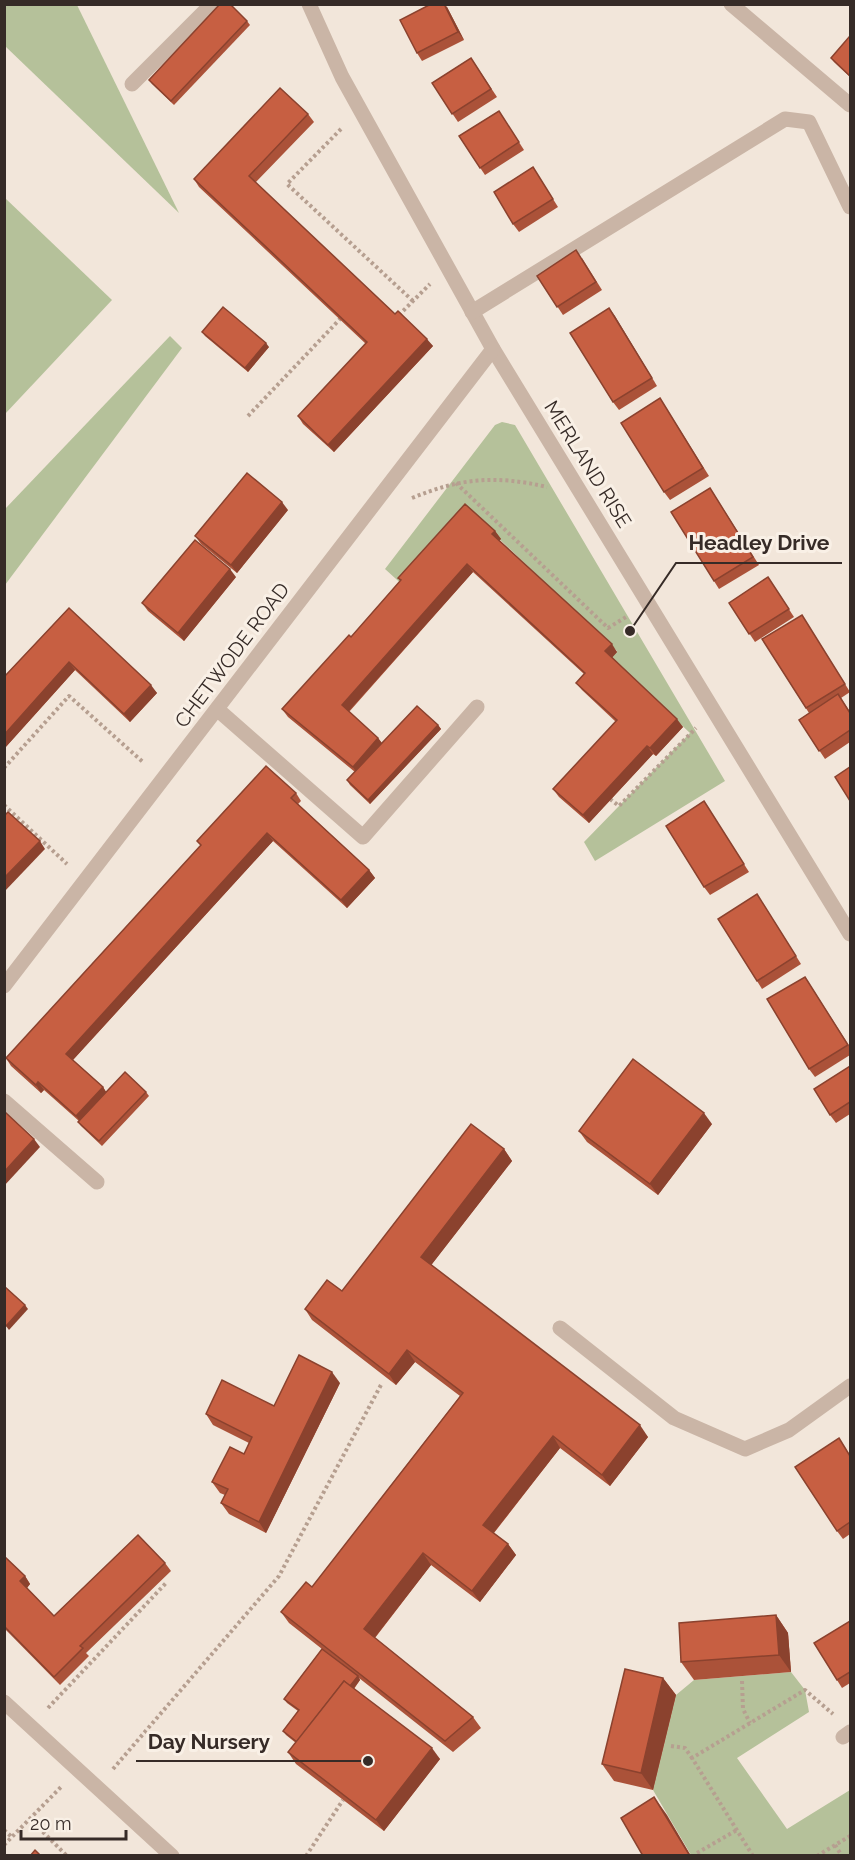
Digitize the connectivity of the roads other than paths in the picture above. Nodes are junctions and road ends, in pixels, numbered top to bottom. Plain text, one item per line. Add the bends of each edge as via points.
1 (212, 4) edge
2 (309, 4) edge
3 (731, 4) edge
4 (132, 84) dead end
5 (850, 105) edge
6 (850, 207) edge
7 (472, 312) junction
8 (493, 349) junction
9 (477, 707) dead end
10 (217, 709) junction
11 (850, 934) edge
12 (4, 986) edge
13 (4, 1101) edge
14 (97, 1182) dead end
15 (560, 1328) dead end
16 (850, 1386) edge
17 (4, 1702) edge
18 (172, 1856) edge

1 - 4 street
2 - 7 street, MERLAND RISE via 360,108
3 - 5 street
6 - 7 street via 809,122 785,119
7 - 8 street, MERLAND RISE
8 - 10 street, CHETWODE ROAD
8 - 11 street, MERLAND RISE
9 - 10 street via 363,837
10 - 12 street, CHETWODE ROAD
13 - 14 street
15 - 16 street via 674,1418 745,1449 789,1430
17 - 18 street

